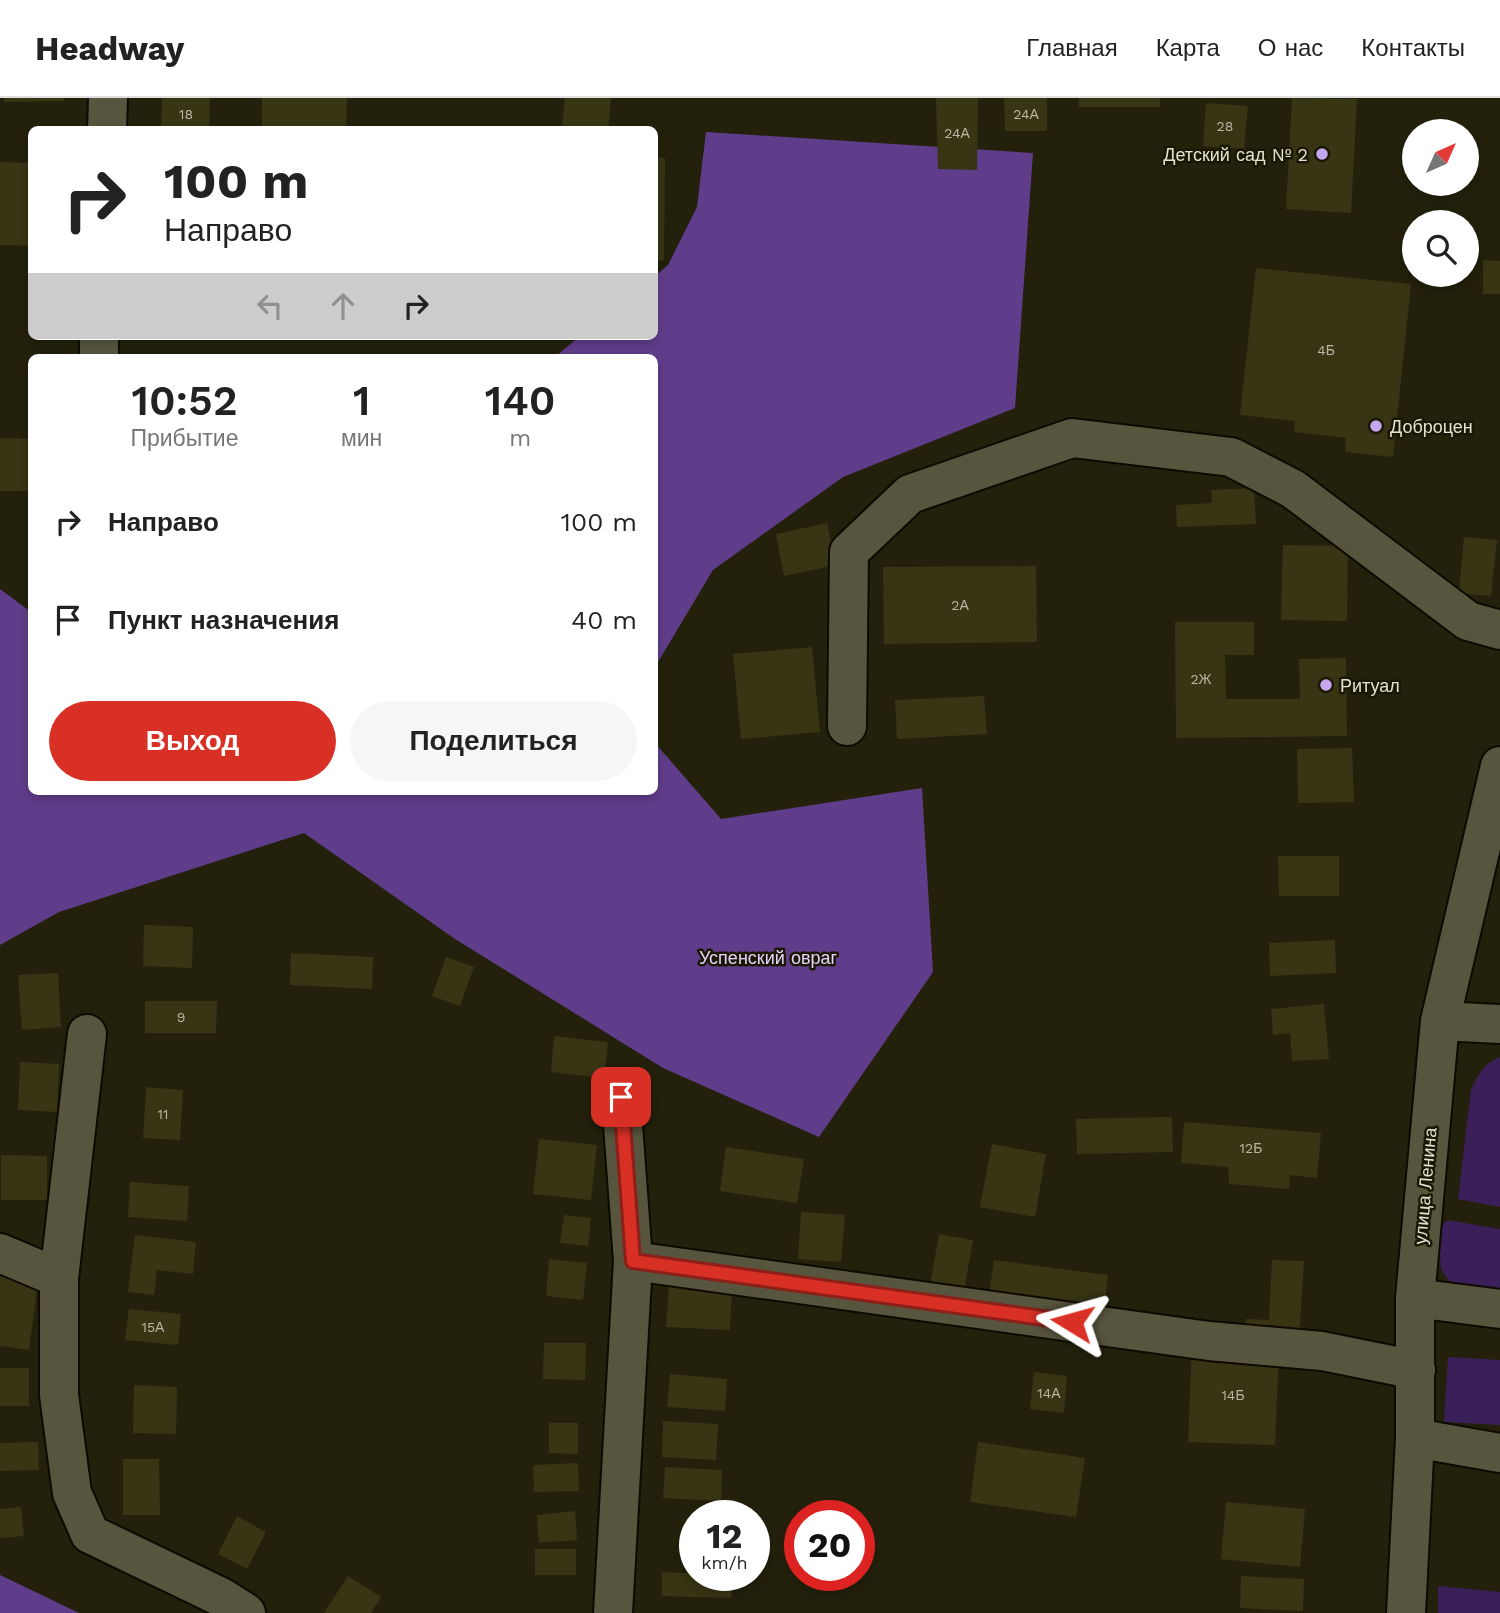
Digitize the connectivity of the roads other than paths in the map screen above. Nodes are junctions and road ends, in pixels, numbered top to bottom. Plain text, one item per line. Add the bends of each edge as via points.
1 (108, 98) edge
2 (107, 126) edge
3 (1500, 630) edge
4 (847, 726) dead end
5 (1500, 766) edge
6 (1440, 1021) junction
7 (1500, 1024) edge
8 (87, 1034) dead end
9 (621, 1097) dead end
10 (0, 1253) edge
11 (633, 1261) junction
12 (59, 1278) junction
13 (1415, 1298) junction
14 (1500, 1309) edge
15 (1416, 1370) junction
16 (1415, 1438) junction
17 (1500, 1453) edge
18 (246, 1613) edge
19 (613, 1613) edge
20 (1406, 1613) edge

1 - 2 street
3 - 4 street via 1468,621 1293,489 1231,457 1072,438 910,494 849,552
5 - 6 street, улица Ленина
6 - 7 street
6 - 13 street, улица Ленина
8 - 12 street
9 - 11 street
10 - 12 street
11 - 15 street via 1209,1341 1322,1351
11 - 19 street
12 - 18 street via 59,1395 72,1493 90,1534
13 - 14 street
13 - 15 street, улица Ленина
15 - 16 street, улица Ленина
16 - 17 street
16 - 20 street, улица Ленина

